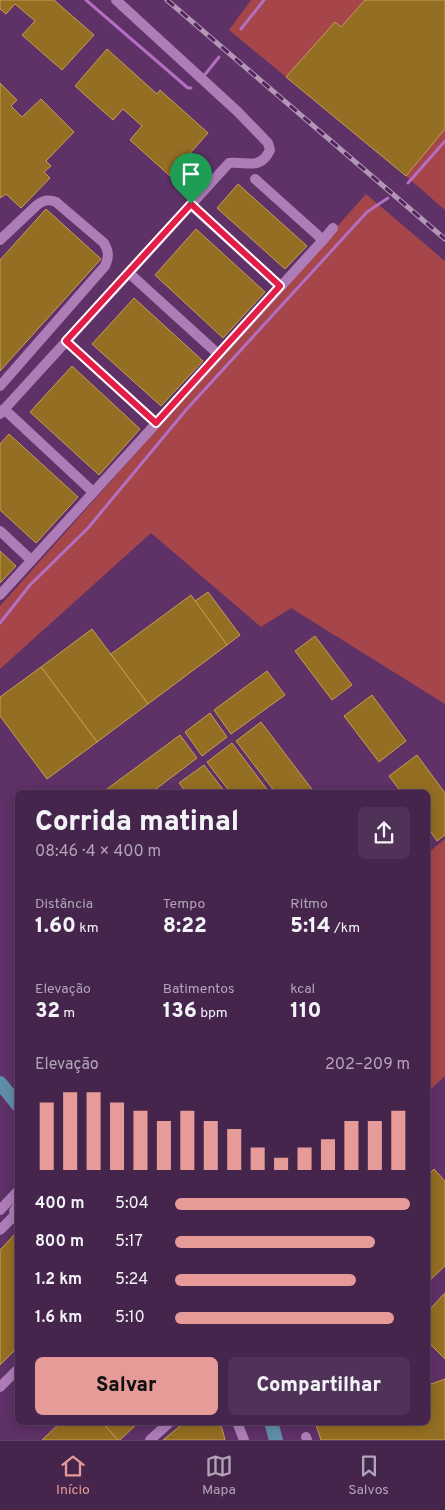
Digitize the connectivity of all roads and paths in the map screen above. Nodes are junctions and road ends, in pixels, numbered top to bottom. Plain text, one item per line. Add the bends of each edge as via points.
1 (116, 0) edge
2 (255, 179) dead end
3 (191, 204) junction
4 (333, 228) dead end
5 (0, 240) edge
6 (323, 240) junction
7 (128, 273) junction
8 (280, 286) junction
9 (66, 341) junction
10 (218, 354) junction
11 (0, 386) edge
12 (2, 411) edge
13 (156, 423) junction
14 (94, 492) junction
15 (0, 532) edge
16 (31, 560) junction
17 (0, 595) edge
18 (0, 1083) edge
19 (15, 1102) edge
20 (15, 1194) edge
21 (0, 1210) edge
22 (15, 1213) edge
23 (0, 1230) edge
24 (15, 1372) edge
25 (0, 1387) edge
26 (167, 1425) edge
27 (238, 1425) edge
28 (272, 1425) edge
29 (150, 1440) edge
30 (244, 1440) edge
31 (276, 1440) edge

1 - 3 lane via 268,143 270,150 260,163 229,163
2 - 6 lane
3 - 7 lane
3 - 8 lane
4 - 6 lane
5 - 11 lane via 36,205 49,200 56,202 104,243 108,258 105,266
6 - 8 lane
7 - 9 lane
7 - 10 lane
8 - 10 lane
9 - 12 lane
9 - 13 lane
10 - 13 lane
12 - 14 lane
13 - 14 lane
14 - 16 lane
15 - 16 lane
16 - 17 lane
18 - 19 main road
20 - 21 lane
22 - 23 lane
24 - 25 lane
26 - 29 lane
27 - 30 lane
28 - 31 main road

